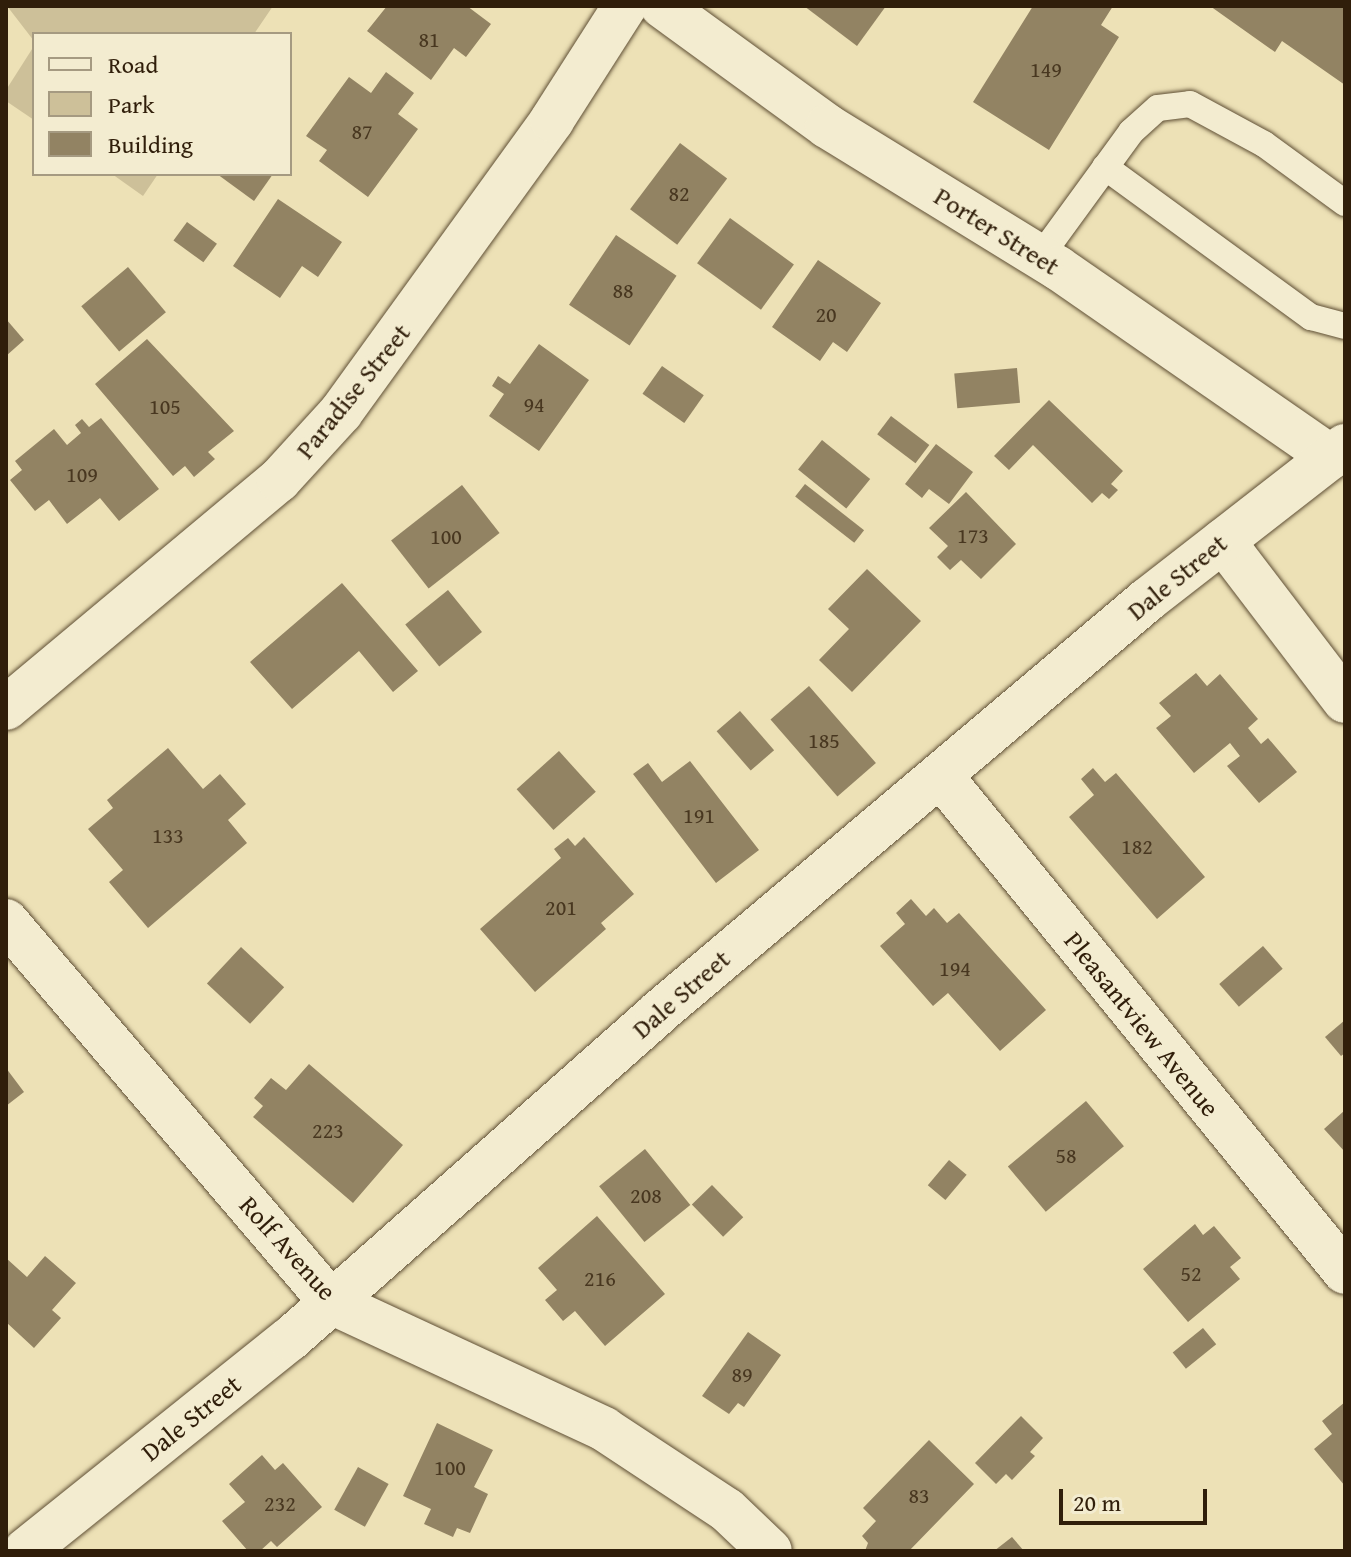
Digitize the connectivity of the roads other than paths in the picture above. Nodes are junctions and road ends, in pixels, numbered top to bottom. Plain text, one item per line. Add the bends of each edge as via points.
1 (625, 6) edge
2 (662, 6) edge
3 (1105, 167) junction
4 (1345, 203) edge
5 (1040, 257) junction
6 (1345, 326) edge
7 (1338, 452) edge
8 (1223, 541) junction
9 (1345, 701) edge
10 (6, 708) edge
11 (940, 775) junction
12 (6, 921) edge
13 (1345, 1272) edge
14 (331, 1302) junction
15 (25, 1551) edge
16 (770, 1551) edge

1 - 10 street, Paradise Street via 552,120 341,412 279,480
2 - 5 street, Porter Street via 827,126
3 - 4 lane via 1158,108 1190,104 1264,144
3 - 5 lane
3 - 6 lane via 1311,317
5 - 7 street, Porter Street
7 - 8 street, Dale Street
8 - 9 street
8 - 11 street, Dale Street
11 - 13 street, Pleasantview Avenue
11 - 14 street, Dale Street via 658,1013
12 - 14 street, Rolf Avenue
14 - 15 street, Dale Street
14 - 16 street, Rolf Avenue via 604,1429 727,1510

